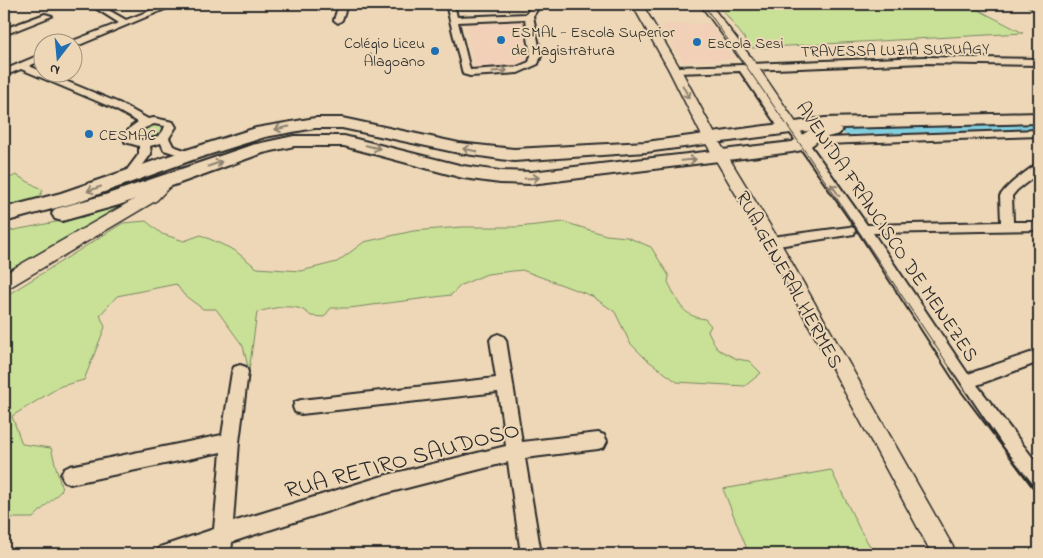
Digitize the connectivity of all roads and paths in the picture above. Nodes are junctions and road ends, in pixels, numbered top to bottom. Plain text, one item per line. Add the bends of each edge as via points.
1 (93, 4) edge
2 (173, 4) edge
3 (343, 4) edge
4 (450, 4) edge
5 (532, 4) edge
6 (637, 4) edge
7 (705, 4) edge
8 (1031, 4) edge
9 (1039, 8) edge
10 (48, 16) dead end
11 (530, 16) junction
12 (338, 20) dead end
13 (453, 20) junction
14 (125, 23) junction
15 (4, 32) edge
16 (82, 41) edge
17 (32, 62) edge
18 (1039, 62) edge
19 (22, 66) junction
20 (747, 68) junction
21 (674, 70) junction
22 (4, 73) edge
23 (1039, 118) edge
24 (147, 123) junction
25 (786, 123) junction
26 (957, 128) junction
27 (1039, 133) edge
28 (753, 134) junction
29 (814, 134) junction
30 (164, 138) junction
31 (230, 142) junction
32 (144, 144) junction
33 (715, 148) junction
34 (766, 150) junction
35 (600, 151) junction
36 (189, 155) junction
37 (649, 155) junction
38 (1039, 168) edge
39 (606, 170) junction
40 (127, 178) junction
41 (169, 180) junction
42 (4, 215) edge
43 (4, 226) edge
44 (1007, 226) junction
45 (1039, 226) edge
46 (856, 230) junction
47 (772, 242) junction
48 (4, 282) edge
49 (498, 340) dead end
50 (1039, 356) edge
51 (240, 372) dead end
52 (965, 382) junction
53 (504, 384) junction
54 (301, 408) dead end
55 (598, 441) dead end
56 (230, 442) junction
57 (516, 451) junction
58 (70, 475) dead end
59 (1039, 480) edge
60 (221, 545) edge
61 (167, 554) edge
62 (531, 554) edge
63 (945, 554) edge

1 - 14 street
2 - 14 street
3 - 12 street
4 - 13 street
5 - 11 street
6 - 21 street, RUA GENERAL HERMES
7 - 20 street, AVENIDA FRANCISCO DE MENEZES
8 - 9 street
10 - 15 street
11 - 13 street
13 -> 11 street via 466,72 511,70 529,67 536,56
14 - 16 street
17 - 19 street
18 - 20 street, TRAVESSA LUZIA SURUAGY via 892,60
19 - 22 street
19 - 24 street via 115,105
20 - 21 street, TRAVESSA LUZIA SURUAGY
20 - 25 street, AVENIDA FRANCISCO DE MENEZES
21 -> 33 street, RUA GENERAL HERMES
23 - 26 main road
24 - 30 street via 160,121 169,124 170,130
24 - 32 street via 131,131 129,136 132,142
25 - 28 main road
25 - 29 main road
25 - 29 street, AVENIDA FRANCISCO DE MENEZES
26 - 27 street
26 - 29 main road via 871,122
26 - 29 street via 826,141
28 - 33 main road
28 - 34 main road via 766,142
29 - 34 main road
46 -> 29 street, AVENIDA FRANCISCO DE MENEZES
30 - 32 street
30 - 36 street via 168,148
35 -> 31 main road via 499,154 330,123 282,128
31 - 36 main road
31 - 41 main road via 186,160
32 - 40 street via 143,158
33 - 34 main road
33 - 37 main road
33 - 47 street, RUA GENERAL HERMES
35 - 37 main road
35 - 39 main road via 607,162
36 - 40 main road
37 - 39 main road
38 - 44 street via 1006,196
41 -> 39 main road via 258,149 294,141 344,141 463,172 512,178
40 -> 42 main road via 44,206
41 - 43 main road via 80,210
41 - 48 street via 152,196
44 - 45 street
44 - 46 street
46 - 47 street
46 - 52 street, AVENIDA FRANCISCO DE MENEZES
47 - 63 street, RUA GENERAL HERMES
49 - 53 street
50 - 52 street
51 - 56 street
52 - 59 street, AVENIDA FRANCISCO DE MENEZES
53 - 54 street
53 - 57 street
55 - 57 street, RUA RETIRO SAUDOSO
56 - 58 street
56 - 60 street
57 - 60 street, RUA RETIRO SAUDOSO via 408,479
57 - 62 street
60 - 61 street, RUA RETIRO SAUDOSO

